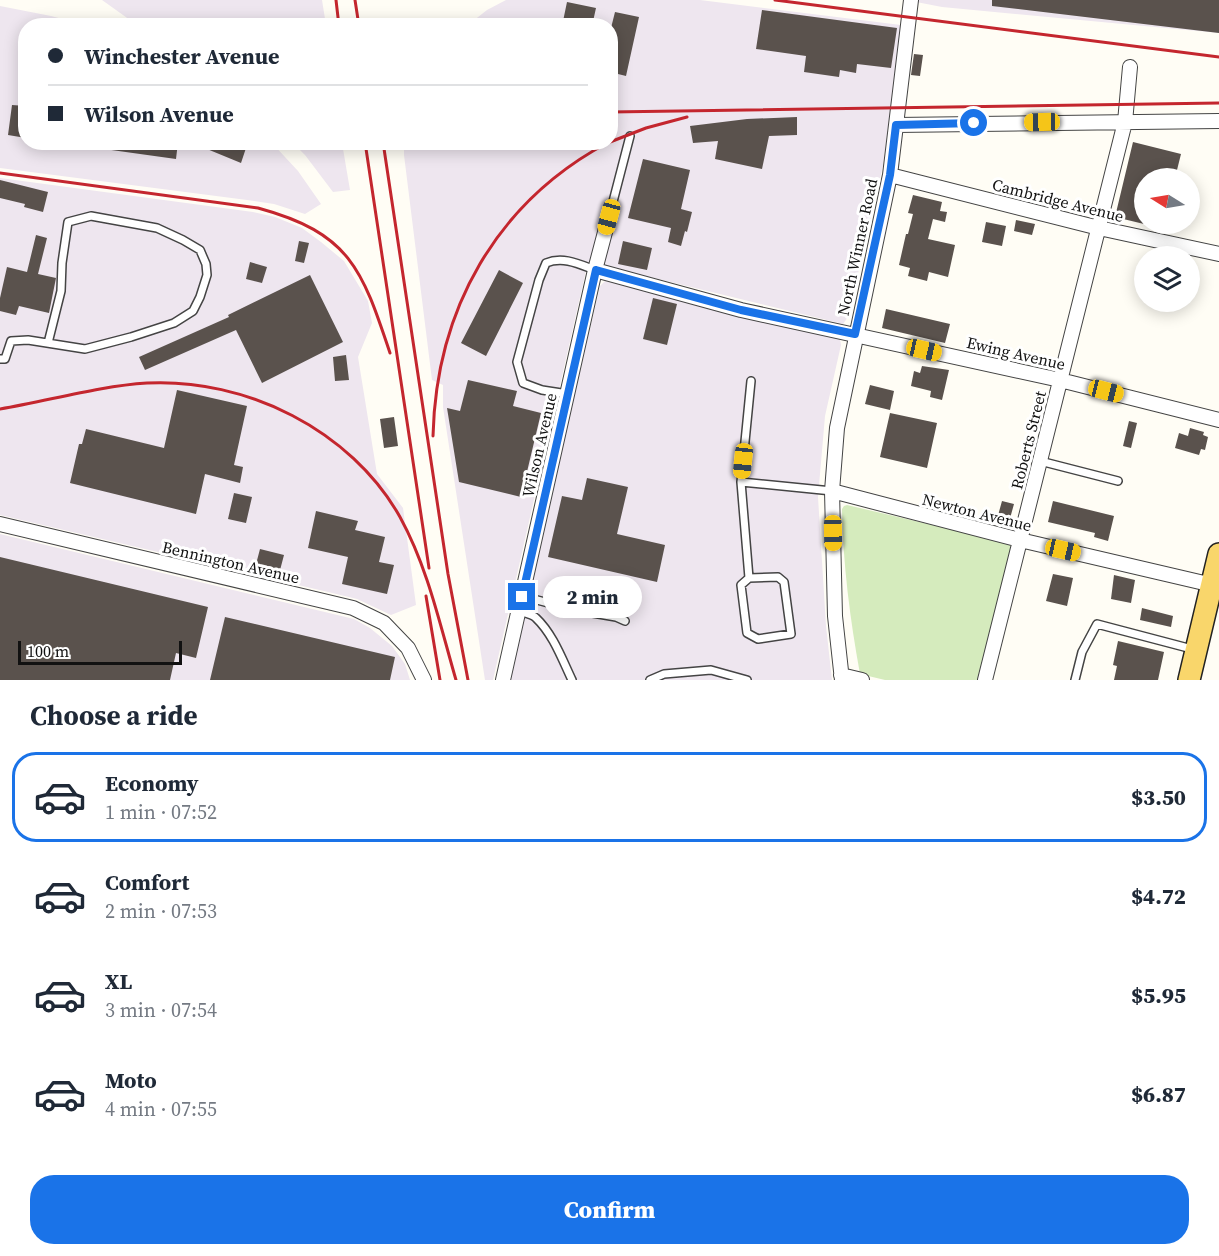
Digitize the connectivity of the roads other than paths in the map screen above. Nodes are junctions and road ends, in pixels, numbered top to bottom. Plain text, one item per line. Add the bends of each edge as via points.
1 (911, 0) edge
2 (1130, 67) dead end
3 (1219, 121) edge
4 (1125, 122) junction
5 (896, 125) junction
6 (630, 136) dead end
7 (890, 175) junction
8 (609, 217) joint
9 (1099, 228) junction
10 (1219, 254) edge
11 (596, 270) junction
12 (855, 334) junction
13 (48, 343) junction
14 (0, 360) edge
15 (1060, 380) junction
16 (751, 381) dead end
17 (568, 394) junction
18 (1219, 420) edge
19 (1040, 461) junction
20 (1118, 481) dead end
21 (741, 482) junction
22 (832, 491) junction
23 (0, 524) edge
24 (1020, 540) junction
25 (1219, 555) edge
26 (749, 578) junction
27 (1216, 586) edge
28 (520, 604) junction
29 (625, 621) dead end
30 (1197, 650) junction
31 (840, 678) edge
32 (424, 680) edge
33 (503, 680) edge
34 (572, 680) edge
35 (650, 680) edge
36 (747, 680) edge
37 (862, 680) edge
38 (985, 680) edge
39 (1075, 680) edge
40 (1189, 680) edge

1 - 5 street, North Winner Road
2 - 4 street, Roberts Street
3 - 4 street
4 - 5 street
4 - 9 street, Roberts Street
5 - 7 street, North Winner Road
6 - 8 lane
7 - 9 street, Cambridge Avenue
7 - 12 street, North Winner Road
8 - 11 street, Wilson Avenue
9 - 10 street, Cambridge Avenue
9 - 15 street, Roberts Street
11 - 12 street, Ewing Avenue via 741,310
11 - 17 street, Wilson Avenue
11 - 17 lane via 572,261 546,263 517,362 523,382
12 - 15 street, Ewing Avenue
12 - 22 street, North Winner Road via 837,428
13 - 13 lane via 61,291 68,222 91,216 157,228 200,250 207,275 201,297 193,311 174,323 85,349
13 - 14 lane via 11,341 5,359
15 - 18 street, Ewing Avenue
15 - 19 street, Roberts Street
16 - 21 lane
17 - 28 street, Wilson Avenue
19 - 20 lane
19 - 24 street, Roberts Street
21 - 22 lane
21 - 26 lane
22 - 24 street, Newton Avenue
22 - 31 street, North Winner Road
23 - 32 street, Bennington Avenue via 353,608 384,623 408,648
24 - 27 street, Newton Avenue
24 - 38 street, Roberts Street
25 - 27 main road
26 - 26 lane via 741,585 747,633 758,639 791,634 784,582 778,577
27 - 30 main road
28 - 29 lane
28 - 33 street, Wilson Avenue
28 - 34 lane via 536,618 556,646
30 - 39 lane via 1097,624 1082,652
30 - 40 main road
31 - 37 street
35 - 36 lane via 663,674 711,670

